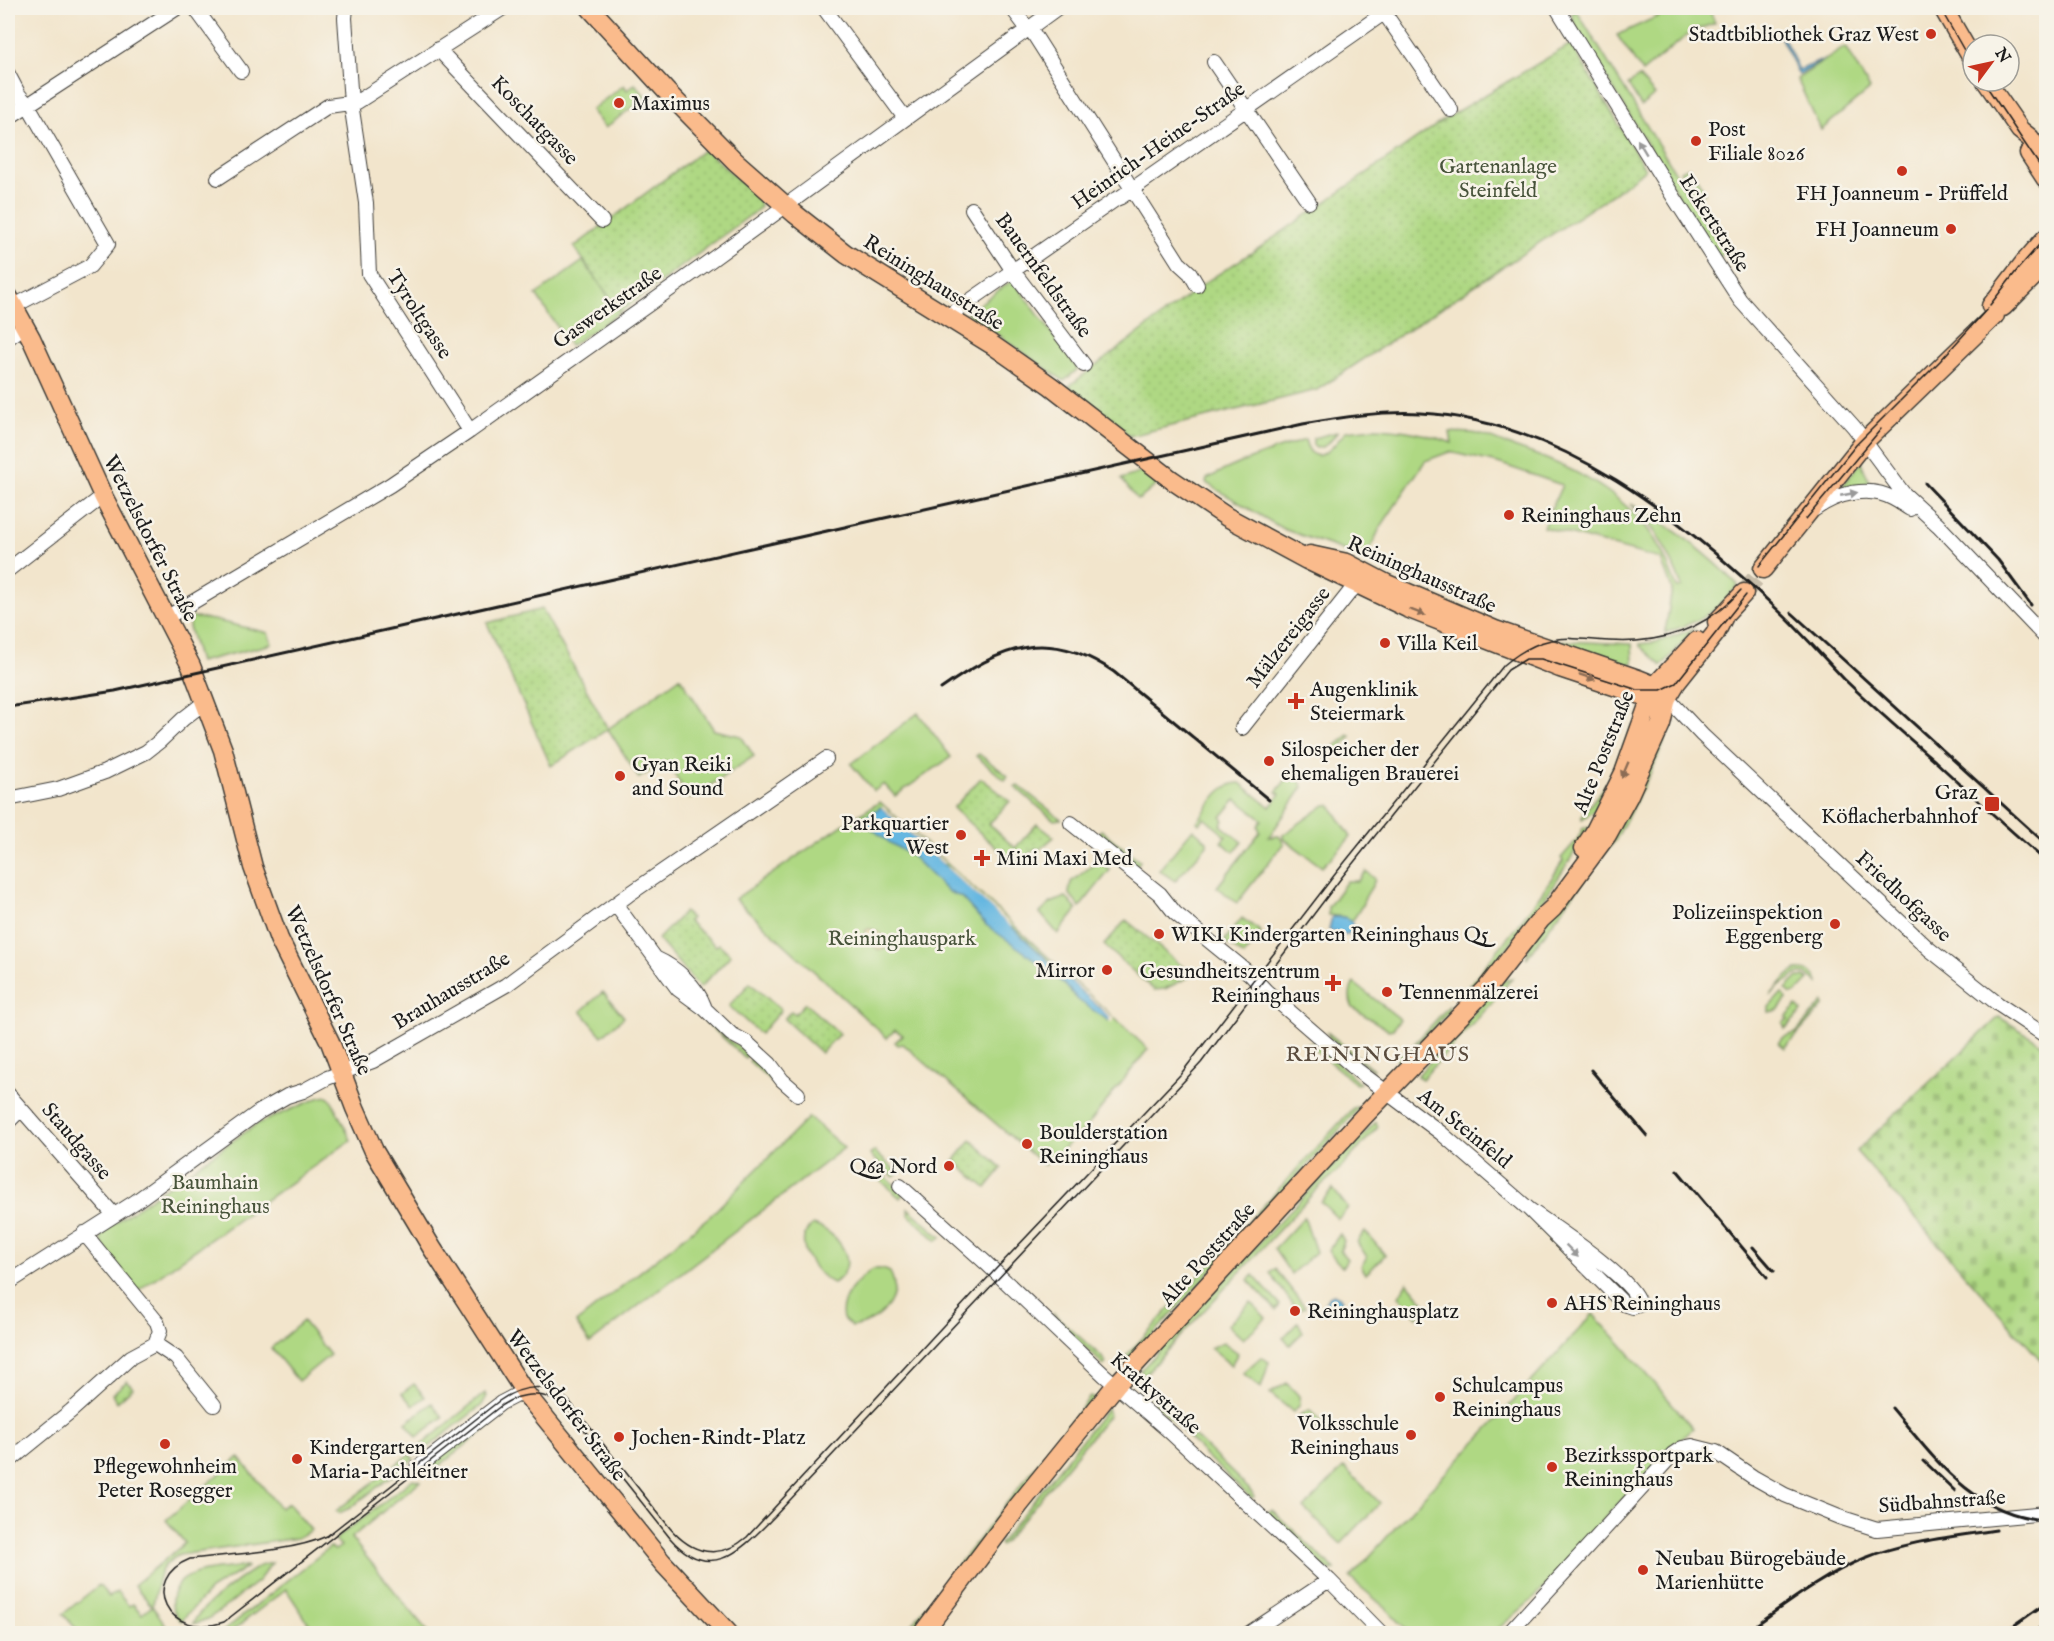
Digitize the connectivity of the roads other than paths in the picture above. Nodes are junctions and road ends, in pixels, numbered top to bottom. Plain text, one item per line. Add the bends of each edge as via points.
1 (177, 8) edge
2 (195, 8) edge
3 (346, 8) edge
4 (503, 8) edge
5 (590, 8) edge
6 (824, 8) edge
7 (1012, 8) edge
8 (1057, 8) edge
9 (1557, 8) edge
10 (1943, 8) edge
11 (1385, 9) edge
12 (1028, 27) junction
13 (1961, 39) edge
14 (438, 49) junction
15 (1214, 62) dead end
16 (241, 71) dead end
17 (8, 74) edge
18 (1994, 93) edge
19 (351, 104) junction
20 (28, 105) junction
21 (1246, 110) junction
22 (1451, 110) dead end
23 (8, 118) edge
24 (905, 118) junction
25 (2020, 130) junction
26 (2046, 162) edge
27 (218, 178) dead end
28 (2046, 179) edge
29 (1132, 189) junction
30 (1309, 202) dead end
31 (785, 205) junction
32 (972, 209) dead end
33 (602, 221) dead end
34 (2046, 238) edge
35 (2046, 264) edge
36 (1013, 271) junction
37 (1197, 285) dead end
38 (11, 301) edge
39 (1993, 310) junction
40 (948, 316) junction
41 (25, 326) junction
42 (8, 338) edge
43 (1084, 365) dead end
44 (470, 431) junction
45 (1865, 441) junction
46 (103, 496) junction
47 (1799, 522) junction
48 (1938, 525) junction
49 (1763, 569) tunnel mouth
50 (8, 570) edge
51 (1363, 579) junction
52 (1744, 592) tunnel mouth
53 (166, 618) junction
54 (2046, 638) edge
55 (1657, 694) junction
56 (205, 702) junction
57 (1242, 728) dead end
58 (826, 759) dead end
59 (8, 799) edge
60 (1071, 823) dead end
61 (616, 904) junction
62 (2046, 1036) edge
63 (342, 1073) junction
64 (1388, 1093) junction
65 (8, 1094) edge
66 (798, 1094) dead end
67 (21, 1109) junction
68 (8, 1122) edge
69 (900, 1186) dead end
70 (1530, 1210) junction
71 (114, 1215) junction
72 (84, 1233) junction
73 (8, 1283) edge
74 (154, 1344) junction
75 (1116, 1385) junction
76 (524, 1391) junction
77 (214, 1405) dead end
78 (8, 1462) edge
79 (417, 1468) dead end
80 (2046, 1513) edge
81 (1329, 1580) junction
82 (729, 1634) edge
83 (922, 1634) edge
84 (1248, 1634) edge
85 (1382, 1634) edge
86 (1508, 1634) edge

1 - 20 street
2 - 16 street
3 - 19 street
4 - 14 street
5 - 31 main road, Reininghausstraße via 676,102
6 - 24 street
7 - 12 street
8 - 12 street, Gaswerkstraße
45 -> 9 street, Eckertstraße via 1740,300
10 - 13 main road
11 - 21 street, Heinrich-Heine-Straße
11 - 22 street
12 - 24 street, Gaswerkstraße
12 - 29 street
14 - 19 street
14 - 33 street, Koschatgasse
15 - 21 street
17 - 20 street
18 - 25 main road
19 - 27 street via 328,106
19 - 44 street, Tyroltgasse via 366,203 369,274
20 - 23 street
20 - 38 street via 108,244 90,266
21 - 29 street, Heinrich-Heine-Straße
21 - 30 street
24 - 31 street, Gaswerkstraße
25 - 26 main road
25 - 28 main road via 2023,144
29 - 36 street, Heinrich-Heine-Straße
29 - 37 street
31 - 40 main road, Reininghausstraße via 846,254
31 - 44 street, Gaswerkstraße
32 - 36 street, Bauernfeldstraße
34 - 39 main road
35 - 39 main road
36 - 40 street, Heinrich-Heine-Straße
36 - 43 street, Bauernfeldstraße
38 - 41 main road, Wetzelsdorfer Straße
39 - 45 main road via 1972,337
40 - 51 main road, Reininghausstraße via 1051,386 1227,517 1291,552
41 - 42 street
41 - 46 main road, Wetzelsdorfer Straße
44 - 53 street, Gaswerkstraße via 366,499
45 - 47 main road
45 - 48 street, Eckertstraße via 1890,479
46 - 50 street
46 - 53 main road, Wetzelsdorfer Straße
47 -> 48 street via 1838,496 1861,492 1893,498
47 - 49 main road
48 - 54 street
51 - 55 main road, Reininghausstraße via 1407,608
51 - 57 street, Mälzereigasse
52 - 55 main road, Alte Poststraße via 1694,644
53 - 56 main road, Wetzelsdorfer Straße
55 - 62 street, Friedhofgasse via 1929,949
55 - 64 main road, Alte Poststraße via 1594,833 1550,893 1541,919 1487,988
56 - 59 street via 146,752 58,789
56 - 63 main road, Wetzelsdorfer Straße via 223,750 253,867 279,939
58 - 61 street, Brauhausstraße
60 - 64 street, Am Steinfeld via 1160,894 1175,913
61 - 63 street, Brauhausstraße via 506,985 373,1061
61 - 66 street via 656,958 673,967 704,1008 754,1049
63 - 71 street, Brauhausstraße via 260,1112
63 - 76 main road, Wetzelsdorfer Straße via 374,1151
64 - 70 street, Am Steinfeld
64 - 75 main road, Alte Poststraße
65 - 67 street, Staudgasse
67 - 68 street
67 - 71 street, Staudgasse
69 - 75 street, Kratkystraße
70 -> 70 street, Am Steinfeld via 1624,1304 1639,1305 1627,1282
71 - 72 street, Brauhausstraße
72 - 73 street, Brauhausstraße
72 - 74 street via 157,1322 160,1331
74 - 77 street via 176,1358
74 - 78 street via 131,1357
75 - 81 street, Kratkystraße
75 - 83 main road, Alte Poststraße
76 - 79 street via 501,1403
76 - 82 main road, Wetzelsdorfer Straße via 662,1562
80 - 86 street, Südbahnstraße via 1877,1529 1785,1495 1716,1452 1692,1446 1682,1448
81 - 84 street
81 - 85 street, Kratkystraße

